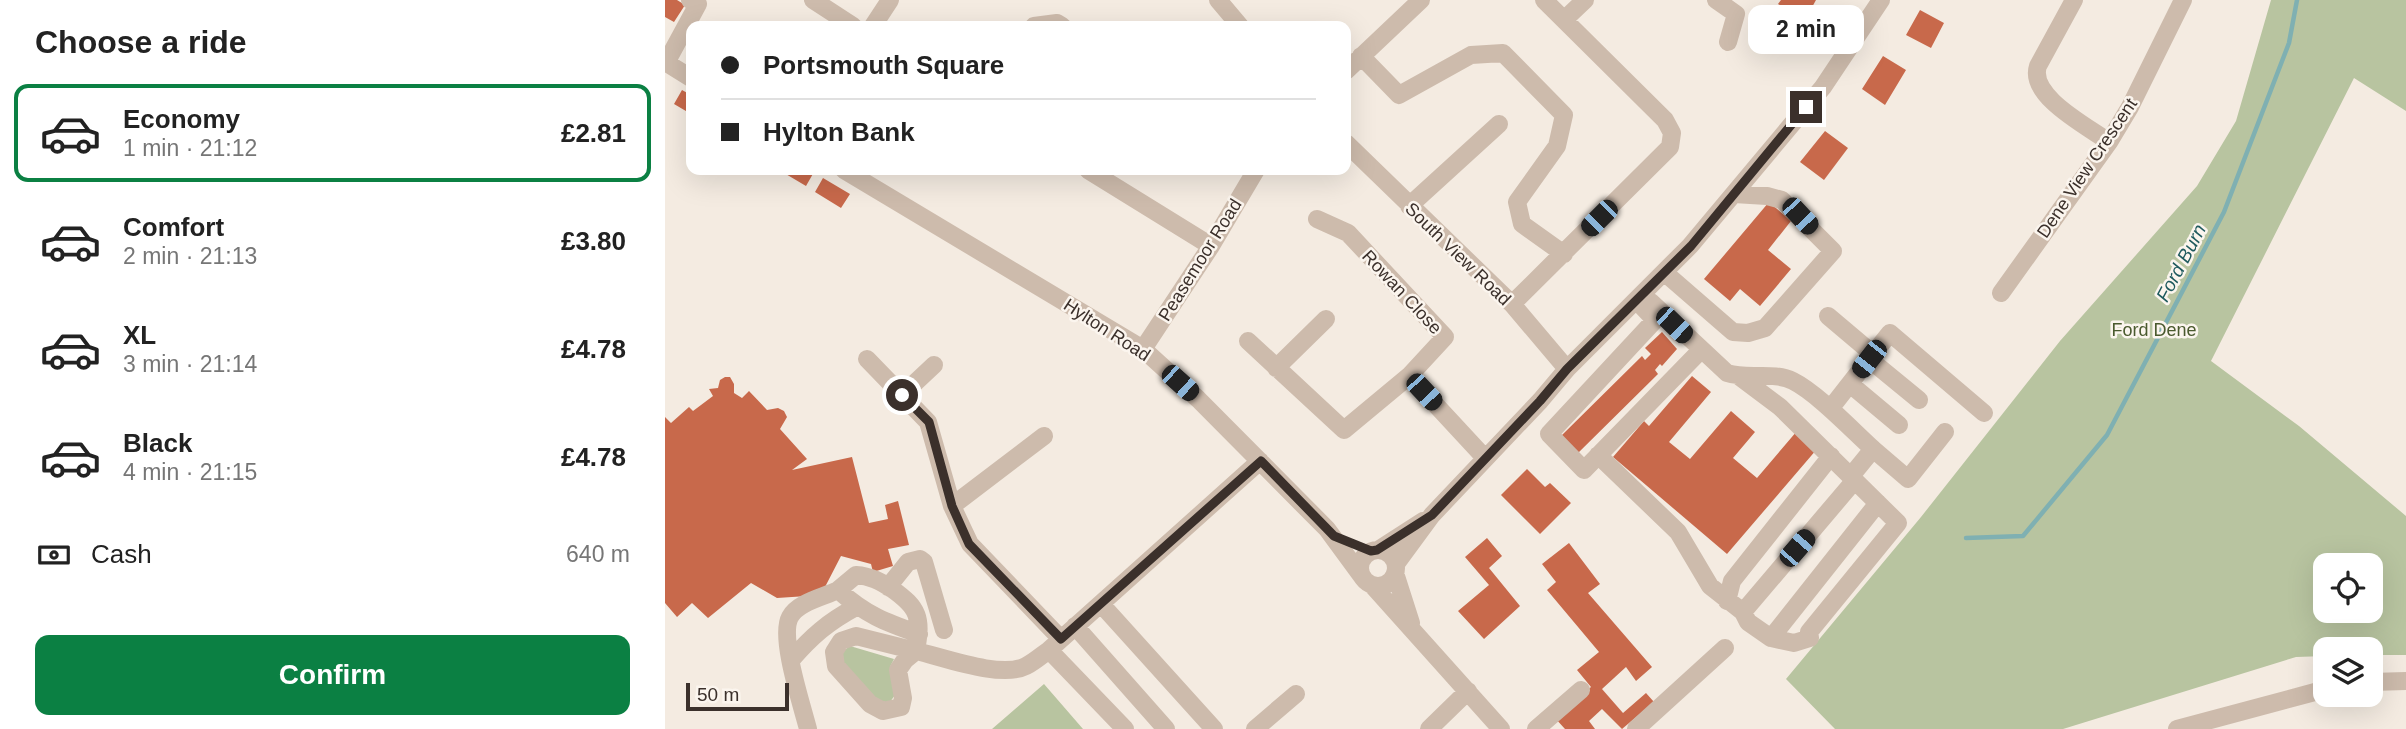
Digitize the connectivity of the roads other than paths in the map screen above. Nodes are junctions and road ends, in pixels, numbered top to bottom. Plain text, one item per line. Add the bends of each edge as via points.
1 (690, 0) edge
2 (813, 0) edge
3 (890, 0) edge
4 (1217, 0) edge
5 (1421, 0) edge
6 (1544, 0) edge
7 (1585, 0) edge
8 (1716, 0) edge
9 (1881, 0) edge
10 (2074, 0) edge
11 (2183, 0) edge
12 (1565, 19) junction
13 (688, 21) edge
14 (845, 21) edge
15 (876, 21) edge
16 (1236, 21) edge
17 (686, 25) edge
18 (1728, 42) dead end
19 (1361, 57) junction
20 (665, 62) edge
21 (1351, 66) edge
22 (686, 75) edge
23 (1499, 124) dead end
24 (2109, 142) junction
25 (1351, 148) edge
26 (853, 175) edge
27 (1096, 175) edge
28 (1253, 175) edge
29 (1734, 194) junction
30 (1409, 206) junction
31 (1317, 219) dead end
32 (1211, 246) junction
33 (1564, 254) junction
34 (1664, 273) junction
35 (2001, 293) dead end
36 (1640, 298) junction
37 (1512, 304) junction
38 (1828, 316) dead end
39 (1326, 319) dead end
40 (1248, 341) dead end
41 (1143, 349) junction
42 (1701, 350) junction
43 (1871, 356) junction
44 (867, 359) dead end
45 (934, 365) dead end
46 (1276, 368) junction
47 (1567, 369) junction
48 (1409, 376) junction
49 (1740, 377) junction
50 (1850, 384) junction
51 (902, 395) junction
52 (1919, 400) dead end
53 (1830, 409) junction
54 (1985, 413) dead end
55 (1899, 425) dead end
56 (1945, 432) dead end
57 (1044, 436) dead end
58 (1873, 449) junction
59 (1598, 456) junction
60 (1831, 456) junction
61 (1485, 458) junction
62 (1261, 461) junction
63 (1853, 478) junction
64 (1878, 503) junction
65 (952, 506) junction
66 (1432, 515) junction
67 (1334, 536) junction
68 (1374, 550) junction
69 (1395, 569) junction
70 (1368, 581) junction
71 (888, 587) junction
72 (838, 590) junction
73 (1727, 601) junction
74 (1101, 604) junction
75 (856, 607) junction
76 (932, 608) junction
77 (1743, 612) junction
78 (1075, 626) junction
79 (1413, 629) junction
80 (1772, 638) junction
81 (1055, 644) junction
82 (1725, 648) dead end
83 (791, 660) junction
84 (2406, 681) edge
85 (2383, 682) edge
86 (1581, 690) dead end
87 (1468, 691) junction
88 (2313, 692) edge
89 (1296, 694) dead end
90 (808, 729) edge
91 (1125, 729) edge
92 (1166, 729) edge
93 (1214, 729) edge
94 (1255, 729) edge
95 (1429, 729) edge
96 (1501, 729) edge
97 (1536, 729) edge
98 (1636, 729) edge
99 (2177, 729) edge

1 - 13 street via 698,4
2 - 14 street
3 - 15 street
4 - 16 street
5 - 19 street
6 - 12 street
7 - 12 street
8 - 18 street via 1736,14
9 - 29 street via 1823,87
10 - 24 street via 2038,66 2038,82 2050,100
11 - 24 street, Dene View Crescent
12 - 33 street via 1672,132 1670,147
17 - 20 street
19 - 21 street
19 - 33 street via 1399,95 1471,54 1503,53 1564,115 1556,146 1517,202 1522,224
20 - 22 street
23 - 30 street
24 - 35 street, Dene View Crescent
25 - 30 street, South View Road
26 - 41 street, Hylton Road
27 - 32 street
28 - 32 street, Peasemoor Road
29 - 34 street
29 - 34 street via 1782,200 1833,251 1765,328 1748,333 1733,332
30 - 37 street, South View Road
31 - 48 street, Rowan Close via 1348,233 1445,337
32 - 41 street, Peasemoor Road
33 - 37 street
34 - 36 street
36 - 42 street
36 - 47 street
36 - 59 street via 1655,320 1549,434 1584,470
37 - 47 street, South View Road
38 - 43 street
39 - 46 street
40 - 46 street, Rowan Close
41 - 62 street, Hylton Road
42 - 49 street via 1727,373
42 - 59 street
43 - 50 street
43 - 52 street
43 - 54 street via 1890,333
44 - 51 street
45 - 51 street
46 - 48 street, Rowan Close via 1344,430
47 - 61 street
48 - 61 street
49 - 53 street via 1792,380
49 - 60 street via 1780,407
50 - 53 street
50 - 55 street
51 - 65 street via 929,422
53 - 58 street
56 - 58 street via 1908,478
57 - 65 street
58 - 63 street
59 - 73 street via 1678,532 1710,586
60 - 63 street
60 - 73 street via 1732,581
61 - 66 street
62 - 67 street, Hylton Road
62 - 74 street
63 - 64 street
63 - 77 street
64 - 80 street
64 - 80 street via 1898,523 1809,632 1809,638 1794,643
65 - 81 street via 969,544
66 - 68 street
66 - 69 street
67 - 68 street, Hylton Road
67 - 70 street, Hylton Road
68 - 69 street via 1387,552
68 - 70 street via 1362,559 1360,567
69 - 70 street via 1385,584
69 - 79 street, Hylton Road
70 - 79 street, Hylton Road
71 - 72 street via 869,576 856,575
71 - 76 street via 911,603 918,618
71 - 76 street via 908,562 920,559
72 - 75 street
72 - 83 street via 791,616 785,636
73 - 77 street
74 - 78 street
74 - 93 street
75 - 76 street via 876,618
75 - 83 street via 819,630
76 - 76 street via 898,670 904,698 901,707 883,711 870,704 837,666 834,652 841,641
76 - 81 street via 993,669 1025,667
77 - 80 street via 1748,622
78 - 81 street
78 - 92 street
79 - 87 street, Hylton Road
81 - 91 street
82 - 98 street
83 - 90 street
84 - 85 street
86 - 97 street
87 - 95 street
87 - 96 street, Hylton Road
88 - 99 street
89 - 94 street

